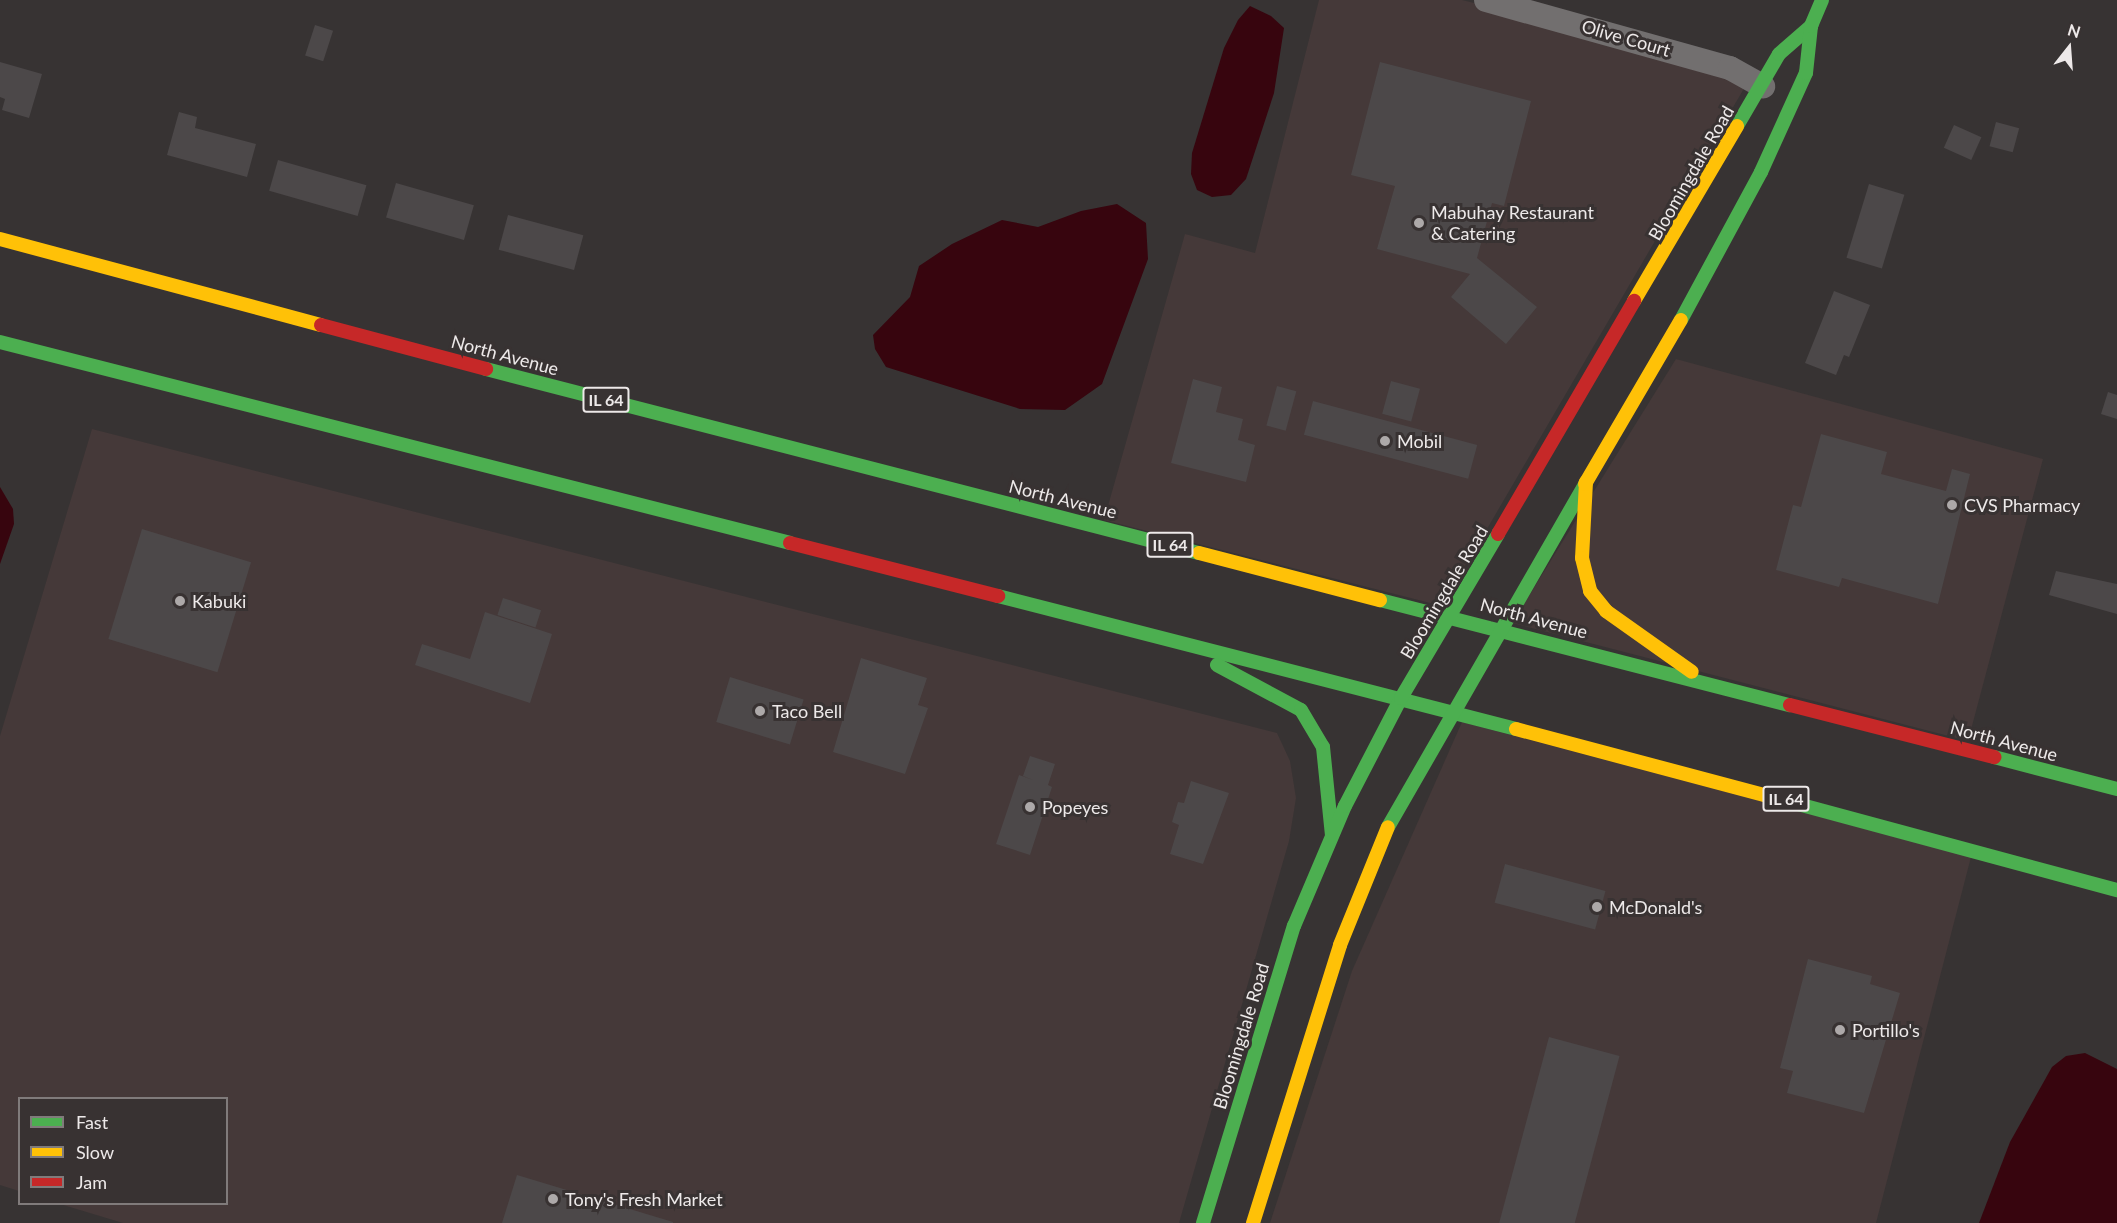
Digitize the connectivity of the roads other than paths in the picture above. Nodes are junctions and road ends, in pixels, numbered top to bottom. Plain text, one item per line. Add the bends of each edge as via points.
1 (1486, 0) edge
2 (1822, 0) edge
3 (1811, 26) junction
4 (1763, 86) junction
5 (0, 239) edge
6 (0, 342) edge
7 (1586, 482) junction
8 (1452, 616) junction
9 (1499, 628) junction
10 (1138, 631) junction
11 (1705, 681) junction
12 (1401, 698) junction
13 (1453, 711) junction
14 (2117, 789) edge
15 (1332, 835) junction
16 (2117, 890) edge
17 (1203, 1223) edge
18 (1253, 1223) edge

1 - 4 street, Olive Court via 1730,68
2 - 3 main road, Bloomingdale Road
3 - 4 main road, Bloomingdale Road via 1779,54
3 - 7 main road, Bloomingdale Road via 1806,73 1782,128 1714,261
4 - 8 main road, Bloomingdale Road
5 - 8 main road, North Avenue / IL 64 via 653,413
6 - 10 main road, IL 64
7 - 9 main road, Bloomingdale Road
7 - 11 main road via 1582,558 1590,591 1606,611
8 - 9 main road, North Avenue / IL 64
8 - 12 main road, Bloomingdale Road
9 - 11 main road, North Avenue / IL 64
9 - 13 main road, Bloomingdale Road
10 - 12 main road, IL 64
10 - 15 main road via 1252,681 1301,710 1323,747
11 - 14 main road, North Avenue / IL 64
12 - 13 main road, IL 64
12 - 15 main road, Bloomingdale Road
13 - 16 main road, IL 64
13 - 18 main road, Bloomingdale Road via 1387,828 1357,899
15 - 17 main road, Bloomingdale Road via 1294,926

